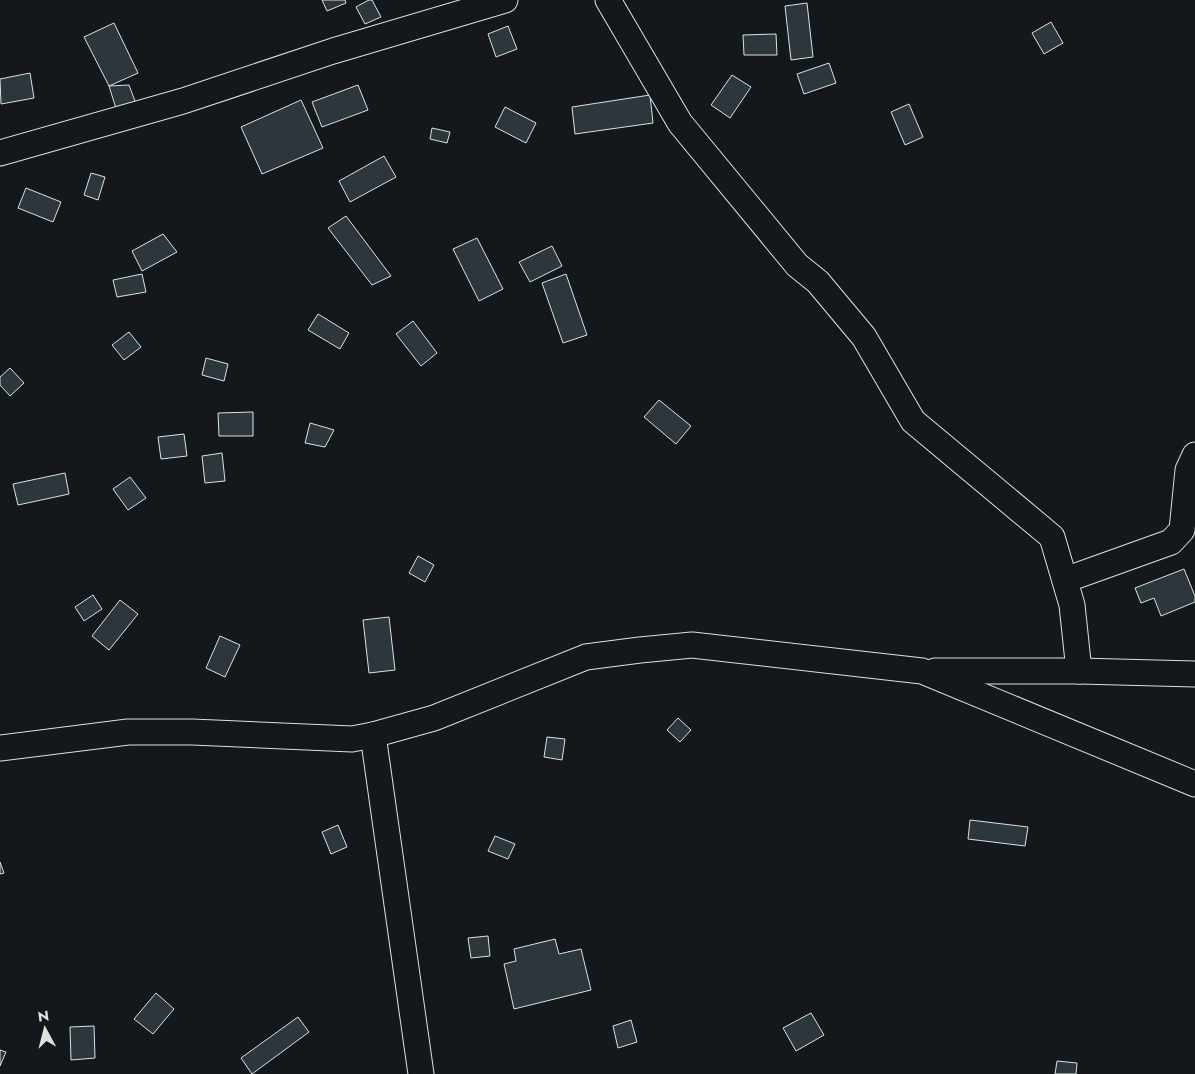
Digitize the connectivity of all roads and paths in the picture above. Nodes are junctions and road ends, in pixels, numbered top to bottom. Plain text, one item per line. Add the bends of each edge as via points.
1 (505, 0) edge
2 (608, 0) edge
3 (0, 152) edge
4 (1195, 455) edge
5 (1064, 580) junction
6 (922, 671) junction
7 (1079, 671) junction
8 (1195, 674) edge
9 (373, 735) junction
10 (0, 748) edge
11 (1195, 784) edge
12 (421, 1074) edge

1 - 3 street via 333,51 183,101
2 - 5 street via 680,123 797,265 818,282 864,337 913,422 1052,537
4 - 5 street via 1188,470 1182,530 1171,542
5 - 7 street via 1072,604
6 - 7 street
6 - 9 street via 692,645 640,650 586,658 434,718
6 - 11 street
7 - 8 street
9 - 10 street via 352,739 128,732
9 - 12 street

